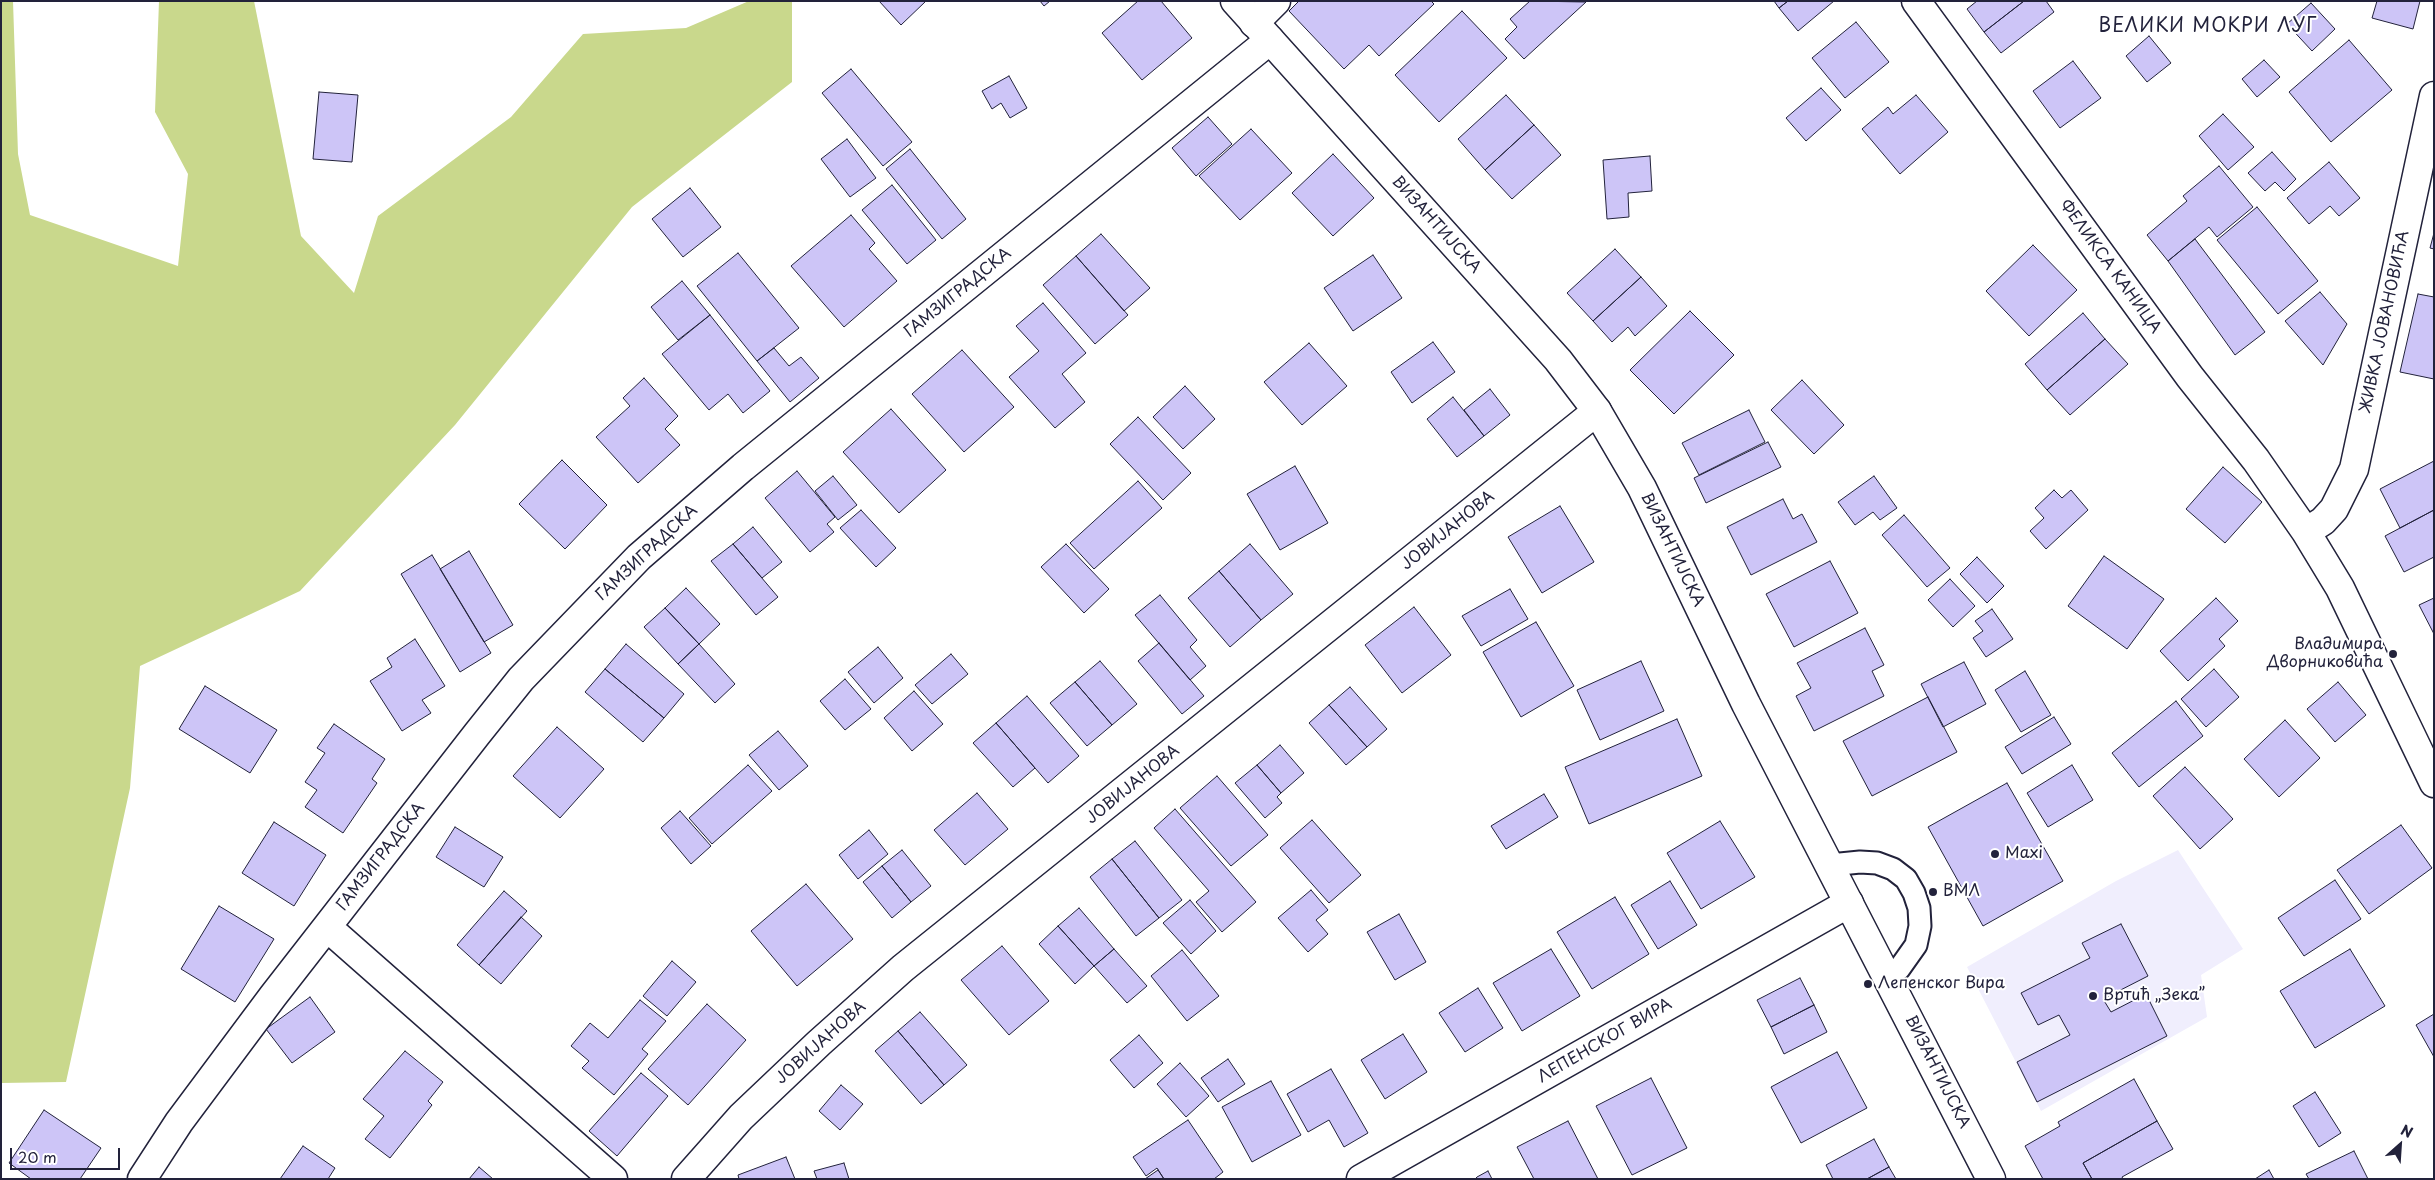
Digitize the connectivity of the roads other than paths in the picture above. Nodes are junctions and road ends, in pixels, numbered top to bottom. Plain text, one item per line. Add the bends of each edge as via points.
1 (1235, 1) edge
2 (1276, 1) edge
3 (1916, 1) edge
4 (1262, 32) junction
5 (2434, 96) edge
6 (1597, 411) junction
7 (2306, 532) junction
8 (2423, 732) edge
9 (2434, 783) edge
10 (1830, 865) junction
11 (1848, 903) junction
12 (327, 927) junction
13 (1888, 976) junction
14 (142, 1179) edge
15 (613, 1179) edge
16 (686, 1179) edge
17 (1362, 1179) edge
18 (1991, 1179) edge

1 - 4 street, ВИЗАНТИЈСКА
2 - 4 street, ГАМЗИГРАДСКА
3 - 7 street, ФЕЛИКСА КАНИЦА
4 - 6 street, ВИЗАНТИЈСКА via 1558,360
4 - 12 street, ГАМЗИГРАДСКА via 639,557 521,679
5 - 7 street, ЖИВКА ЈОВАНОВИЋА via 2354,469 2334,509
6 - 10 street, ВИЗАНТИЈСКА via 1642,488 1746,704
6 - 16 street, ЈОВИЈАНОВА via 904,968 740,1117
7 - 8 street, ФЕЛИКСА КАНИЦА
8 - 9 street, ФЕЛИКСА КАНИЦА
10 - 11 street, ВИЗАНТИЈСКА
10 - 13 lane via 1877,863 1906,879 1914,893 1920,926 1916,945 1899,969
11 - 13 street, ВИЗАНТИЈСКА
11 - 17 street, ЛЕПЕНСКОГ ВИРА
12 - 14 street, ГАМЗИГРАДСКА via 185,1115
12 - 15 street
13 - 18 street, ВИЗАНТИЈСКА

